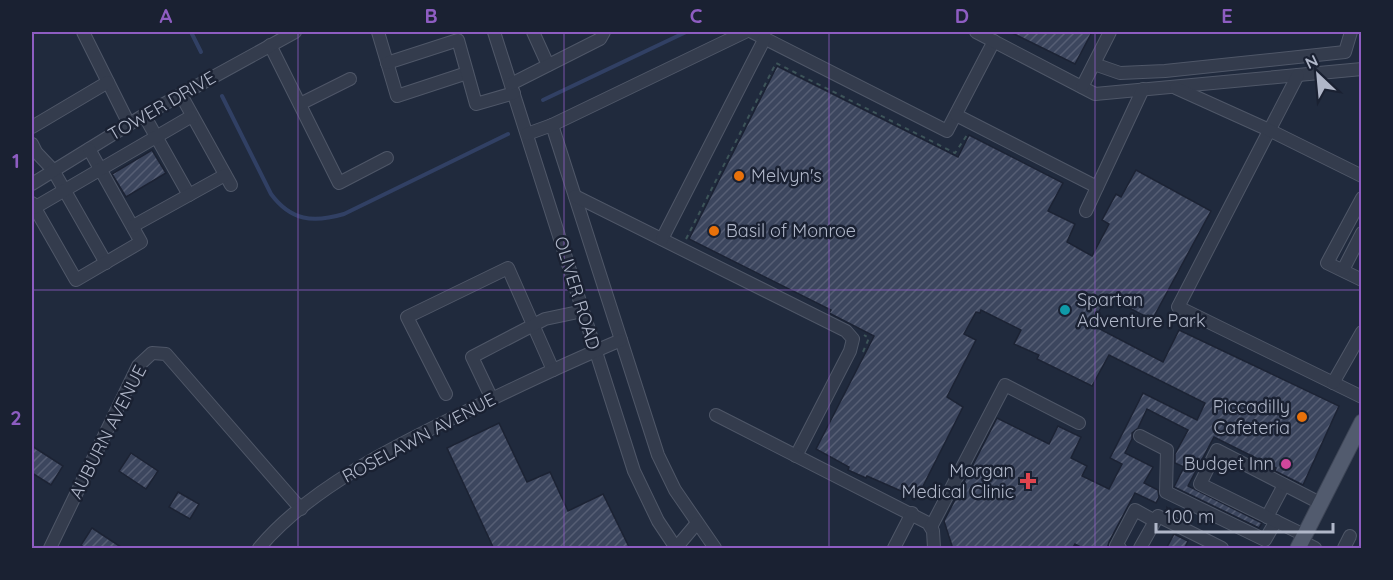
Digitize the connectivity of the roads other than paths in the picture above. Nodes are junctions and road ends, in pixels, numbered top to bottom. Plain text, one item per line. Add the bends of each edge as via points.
1 (83, 32) edge
2 (295, 32) edge
3 (378, 32) edge
4 (494, 32) edge
5 (532, 32) edge
6 (604, 32) edge
7 (745, 32) edge
8 (752, 32) edge
9 (976, 32) edge
10 (1110, 32) edge
11 (1351, 32) edge
12 (765, 38) junction
13 (994, 41) junction
14 (270, 45) junction
15 (1302, 57) junction
16 (387, 63) junction
17 (1094, 64) junction
18 (549, 65) junction
19 (1362, 69) edge
20 (1168, 71) junction
21 (467, 73) junction
22 (1300, 75) junction
23 (350, 79) dead end
24 (108, 82) junction
25 (1082, 87) junction
26 (1171, 87) junction
27 (512, 88) junction
28 (1143, 89) junction
29 (181, 95) junction
30 (300, 104) junction
31 (956, 115) junction
32 (144, 116) junction
33 (192, 116) junction
34 (129, 124) junction
35 (552, 125) junction
36 (32, 127) edge
37 (1269, 130) junction
38 (527, 134) junction
39 (156, 137) junction
40 (32, 144) edge
41 (89, 148) junction
42 (387, 158) dead end
43 (53, 170) junction
44 (101, 170) junction
45 (1362, 176) edge
46 (32, 184) edge
47 (1097, 187) junction
48 (65, 191) junction
49 (189, 195) junction
50 (575, 196) junction
51 (1362, 198) edge
52 (33, 206) edge
53 (1086, 211) dead end
54 (133, 226) junction
55 (1362, 232) edge
56 (662, 239) junction
57 (106, 263) junction
58 (1343, 270) junction
59 (1362, 280) edge
60 (583, 311) junction
61 (533, 326) junction
62 (1362, 332) edge
63 (621, 340) junction
64 (595, 351) junction
65 (554, 370) junction
66 (1333, 383) junction
67 (446, 394) dead end
68 (1362, 397) edge
69 (492, 399) junction
70 (716, 415) dead end
71 (1362, 422) edge
72 (1079, 423) dead end
73 (1140, 436) dead end
74 (796, 456) junction
75 (1284, 484) junction
76 (1320, 503) junction
77 (301, 509) junction
78 (912, 513) junction
79 (1271, 519) junction
80 (1155, 521) junction
81 (697, 523) junction
82 (931, 527) junction
83 (1350, 536) dead end
84 (1301, 542) edge
85 (676, 548) edge
86 (50, 549) edge
87 (259, 549) edge
88 (715, 549) edge
89 (894, 549) edge
90 (934, 549) edge
91 (1120, 549) edge
92 (1140, 549) edge
93 (1222, 549) edge
94 (1316, 549) edge
95 (1344, 549) edge

1 - 24 street
2 - 14 street, TOWER DRIVE
3 - 16 street
4 - 27 street, OLIVER ROAD
5 - 18 street
6 - 18 street via 600,39
7 - 35 street
8 - 12 street
9 - 13 street
10 - 17 street
11 - 15 street via 1345,52
12 - 31 street via 947,131
12 - 56 street
13 - 25 street
13 - 31 street
14 - 29 street, TOWER DRIVE
14 - 30 street
15 - 20 street
15 - 22 street
16 - 21 street via 397,96
16 - 21 street via 458,40
17 - 20 street via 1120,73
17 - 25 street
18 - 27 street
19 - 22 street
20 - 26 street
21 - 27 street via 476,104
22 - 26 street
22 - 37 street
23 - 30 street
24 - 34 street
24 - 36 street
25 - 28 street via 1095,94
26 - 28 street
26 - 37 street
27 - 38 street, OLIVER ROAD
28 - 47 street
29 - 32 street, TOWER DRIVE
29 - 33 street
30 - 42 street via 339,183
31 - 47 street
32 - 34 street, TOWER DRIVE
32 - 39 street
33 - 39 street
33 - 49 street via 228,180
34 - 41 street, TOWER DRIVE
35 - 38 street
35 - 50 street
37 - 45 street
37 - 66 street via 1178,307
38 - 60 street, OLIVER ROAD
39 - 44 street
39 - 49 street
40 - 43 street
41 - 43 street, TOWER DRIVE
41 - 44 street
43 - 46 street, TOWER DRIVE
43 - 48 street
44 - 48 street
44 - 54 street
47 - 53 street
48 - 52 street
48 - 57 street
49 - 54 street
50 - 56 street
50 - 63 street
51 - 58 street via 1328,263
52 - 57 street via 76,280
54 - 57 street via 141,242
55 - 58 street
56 - 74 street via 846,331 853,339
58 - 59 street
60 - 61 street via 545,319
60 - 64 street, OLIVER ROAD
61 - 65 street
61 - 67 street via 508,268 407,317
61 - 69 street via 472,357
62 - 66 street
63 - 64 street, ROSELAWN AVENUE
63 - 81 street via 658,455
64 - 65 street, ROSELAWN AVENUE
64 - 85 street, OLIVER ROAD via 634,471
65 - 69 street, ROSELAWN AVENUE
66 - 68 street
69 - 77 street, ROSELAWN AVENUE via 342,478
70 - 74 street
71 - 76 main road
72 - 82 street via 1005,385
73 - 79 street via 1167,450 1166,492 1265,540
74 - 78 street
75 - 76 street
75 - 79 street
75 - 79 street via 1217,450 1200,484
76 - 84 main road
77 - 86 street, AUBURN AVENUE via 166,354 152,353 138,366
77 - 87 street, ROSELAWN AVENUE
78 - 82 street
78 - 89 street
79 - 84 street
80 - 91 street via 1135,510 1116,546
80 - 92 street
80 - 93 street via 1158,516
81 - 85 street
81 - 88 street
82 - 90 street
83 - 95 street
84 - 94 street

